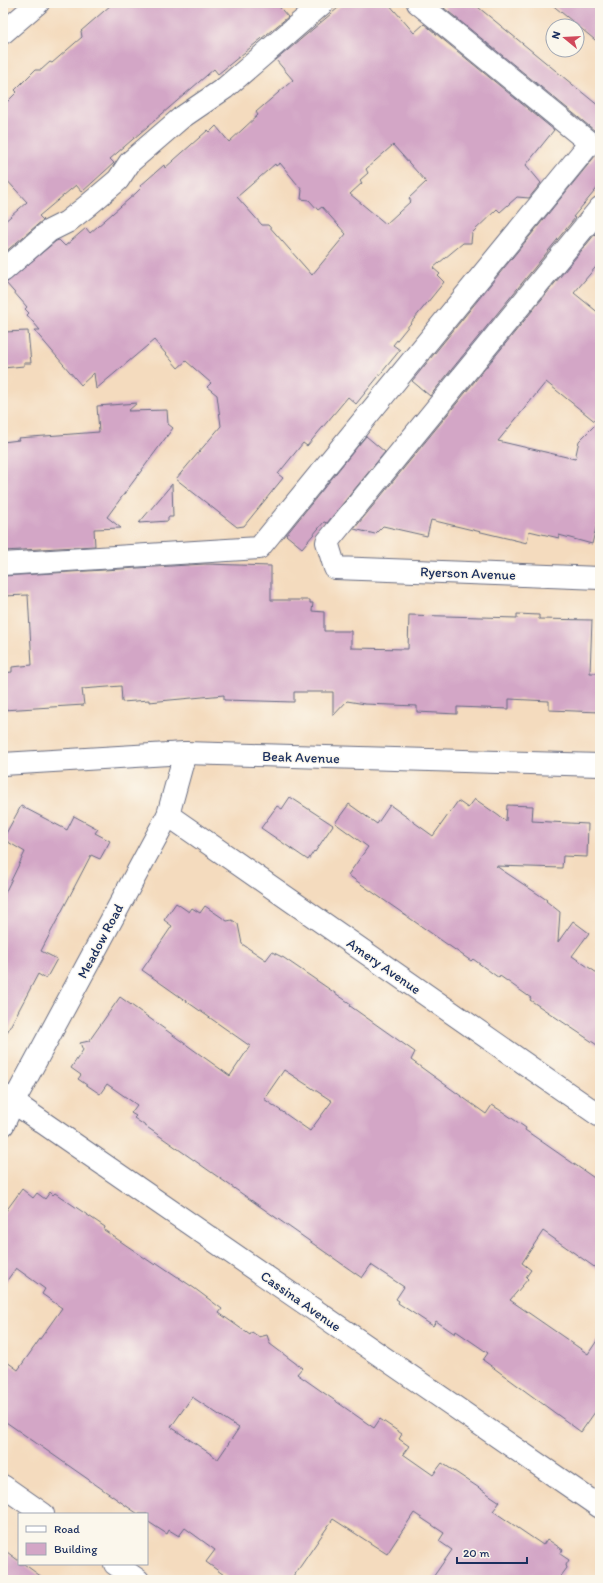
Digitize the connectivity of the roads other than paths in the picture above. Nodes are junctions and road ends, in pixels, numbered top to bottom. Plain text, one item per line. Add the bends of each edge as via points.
1 (38, 3) edge
2 (323, 3) edge
3 (418, 3) edge
4 (3, 33) edge
5 (600, 208) edge
6 (3, 272) edge
7 (3, 564) edge
8 (600, 578) edge
9 (185, 753) junction
10 (3, 764) edge
11 (600, 765) edge
12 (168, 815) junction
13 (8, 1099) edge
14 (600, 1116) edge
15 (3, 1125) edge
16 (3, 1486) edge
17 (600, 1506) edge
18 (42, 1513) edge
19 (116, 1565) edge
20 (138, 1580) edge

1 - 4 street
2 - 6 street via 225,88 153,142 130,162 118,180 86,207 67,222 49,231
3 - 7 street via 590,143 259,548
5 - 8 street, Ryerson Avenue via 327,542 335,568
9 - 10 street, Beak Avenue
9 - 11 street, Beak Avenue
9 - 12 street, Meadow Road
12 - 13 street, Meadow Road
12 - 14 street, Amery Avenue
13 - 15 street, Meadow Road
13 - 17 street, Cassina Avenue
16 - 18 street
19 - 20 street

